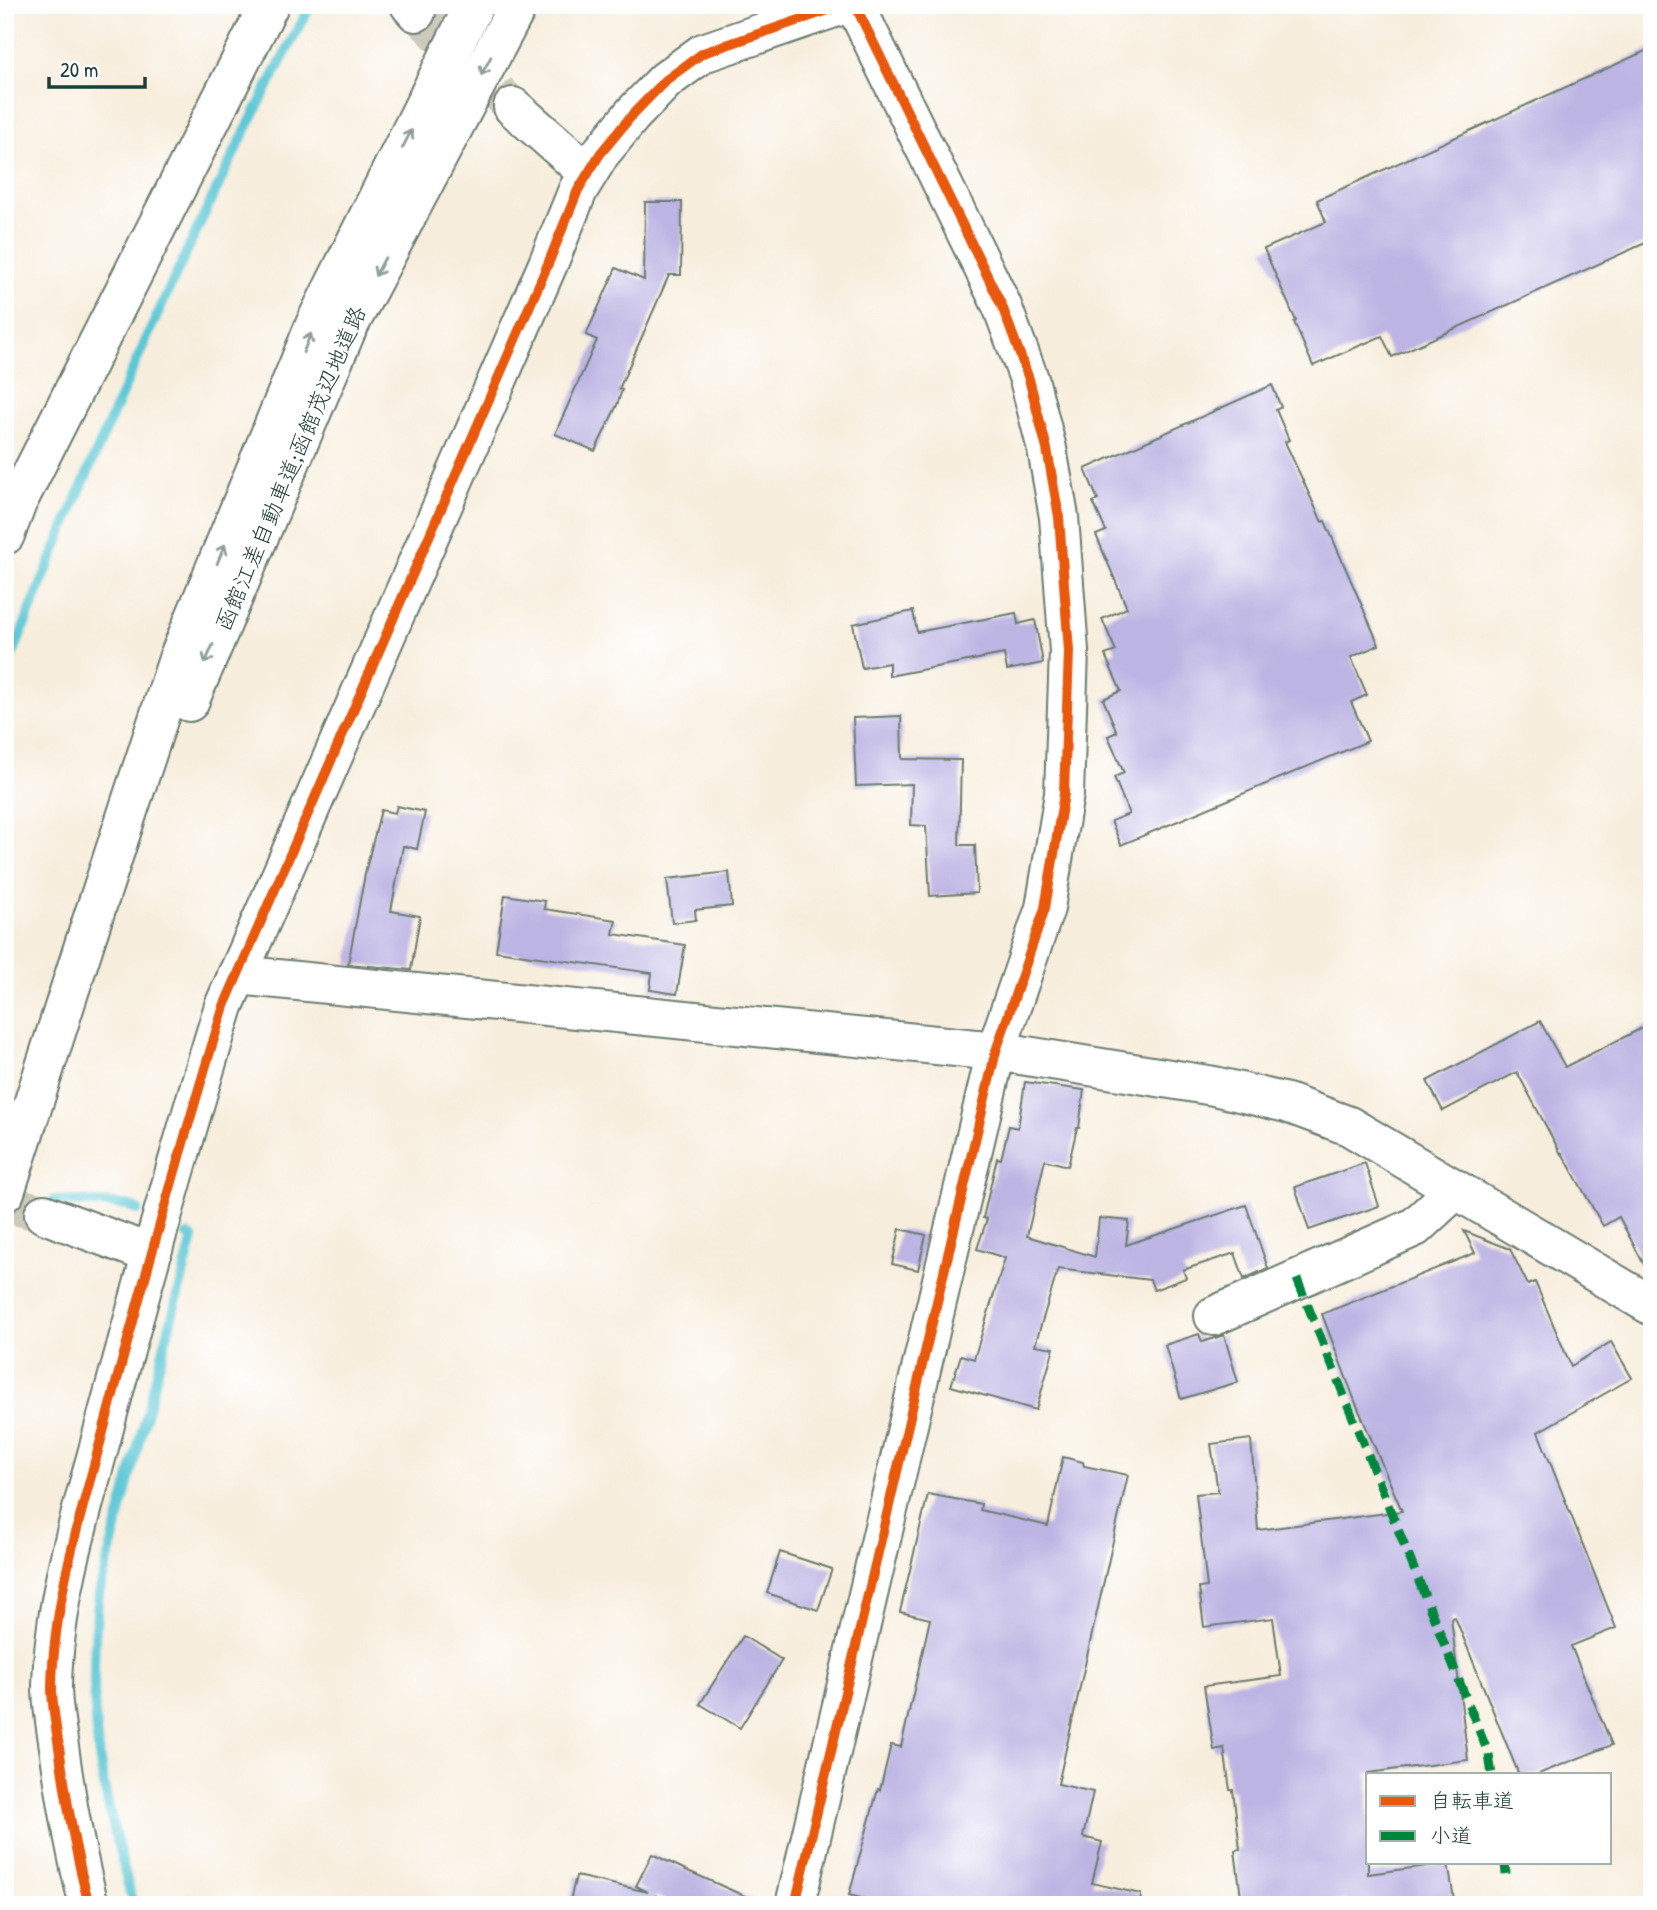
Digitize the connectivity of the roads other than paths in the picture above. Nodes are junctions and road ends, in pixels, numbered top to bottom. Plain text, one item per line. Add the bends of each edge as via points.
1 (269, 5) edge
2 (474, 5) edge
3 (518, 5) edge
4 (843, 5) edge
5 (855, 5) edge
6 (513, 107) tunnel mouth
7 (588, 173) junction
8 (5, 535) edge
9 (85, 942) junction
10 (237, 975) junction
11 (996, 1051) junction
12 (1455, 1190) junction
13 (5, 1192) edge
14 (44, 1214) tunnel mouth
15 (151, 1254) junction
16 (1652, 1306) edge
17 (1214, 1316) dead end
18 (89, 1905) edge
19 (795, 1905) edge

1 - 8 main road
9 -> 2 main road, 函館江差自動車道;函館茂辺地道路 via 178,659 317,320
3 -> 9 main road, 函館江差自動車道;函館茂辺地道路 via 346,331
4 - 7 main road via 704,53 666,80 633,114
5 - 11 main road via 1002,306 1029,379 1059,517 1069,651 1064,794 1045,908
6 - 7 main road
7 - 10 main road
9 - 13 main road, 函館江差自動車道;函館茂辺地道路
10 - 11 main road
10 - 15 main road via 191,1111
11 - 12 main road via 1287,1102 1349,1126
11 - 19 main road
12 - 16 main road
12 - 17 main road via 1415,1227
14 - 15 main road
15 - 18 main road via 65,1578 54,1645 57,1739

